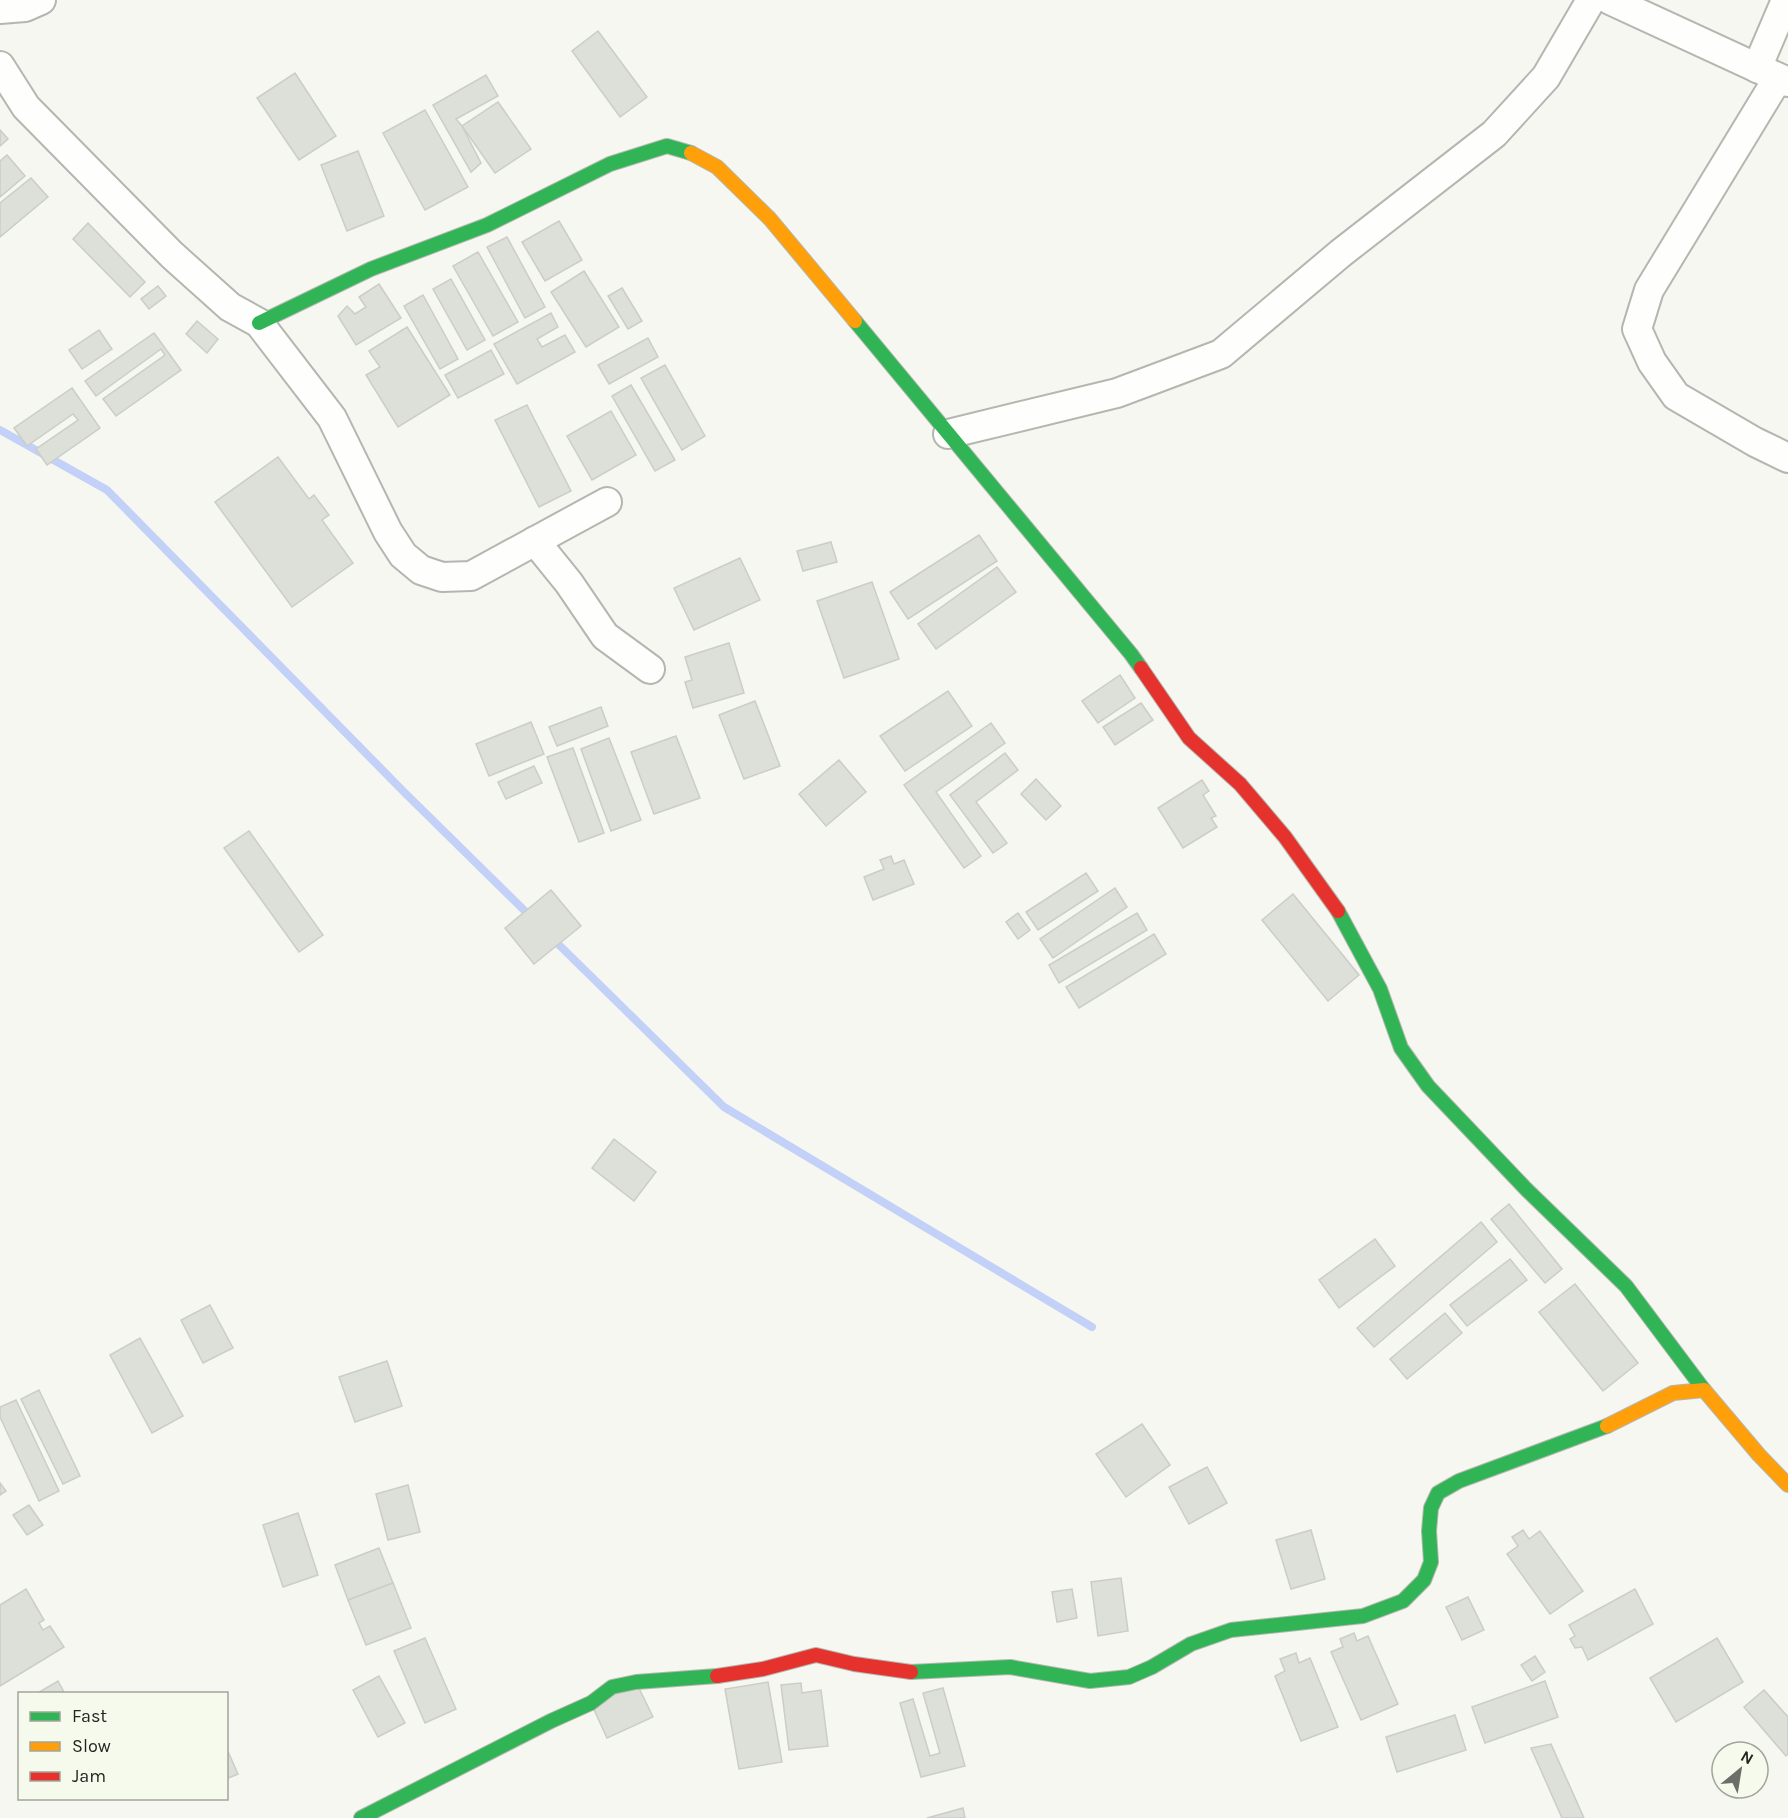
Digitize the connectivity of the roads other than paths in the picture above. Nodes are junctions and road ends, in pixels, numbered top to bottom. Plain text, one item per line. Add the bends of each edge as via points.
1 (41, 0) edge
2 (1591, 0) edge
3 (1610, 0) edge
4 (1786, 0) edge
5 (0, 9) edge
6 (0, 66) edge
7 (1774, 76) edge
8 (259, 323) junction
9 (948, 434) junction
10 (1788, 458) edge
11 (607, 502) dead end
12 (535, 541) junction
13 (650, 669) dead end
14 (1682, 1360) junction
15 (1704, 1390) junction
16 (1673, 1393) junction
17 (1788, 1485) edge
18 (361, 1818) edge

1 - 5 street via 25,7
2 - 9 street via 1546,77 1494,134 1341,253 1221,354 1117,393
3 - 7 street
4 - 7 street
6 - 8 street via 26,107 172,255 230,307
7 - 10 street via 1649,290 1637,328 1652,362 1676,396
8 - 9 street via 370,269 487,225 610,164 667,146 686,150 717,167 770,219
8 - 12 street via 332,418 403,555 422,570 442,577 471,576
9 - 14 street via 1131,654 1189,738 1240,784 1285,837 1339,912 1380,989 1401,1048 1428,1086 1626,1286
11 - 12 street
12 - 13 street via 605,636
14 - 15 street
14 - 16 street
15 - 16 street
15 - 17 street
16 - 18 street via 1598,1431 1459,1480 1438,1493 1431,1508 1431,1562 1425,1580 1403,1601 1363,1616 1231,1630 1191,1644 1129,1677 1090,1681 1010,1667 914,1672 816,1655 753,1671 636,1682 612,1687 591,1703

